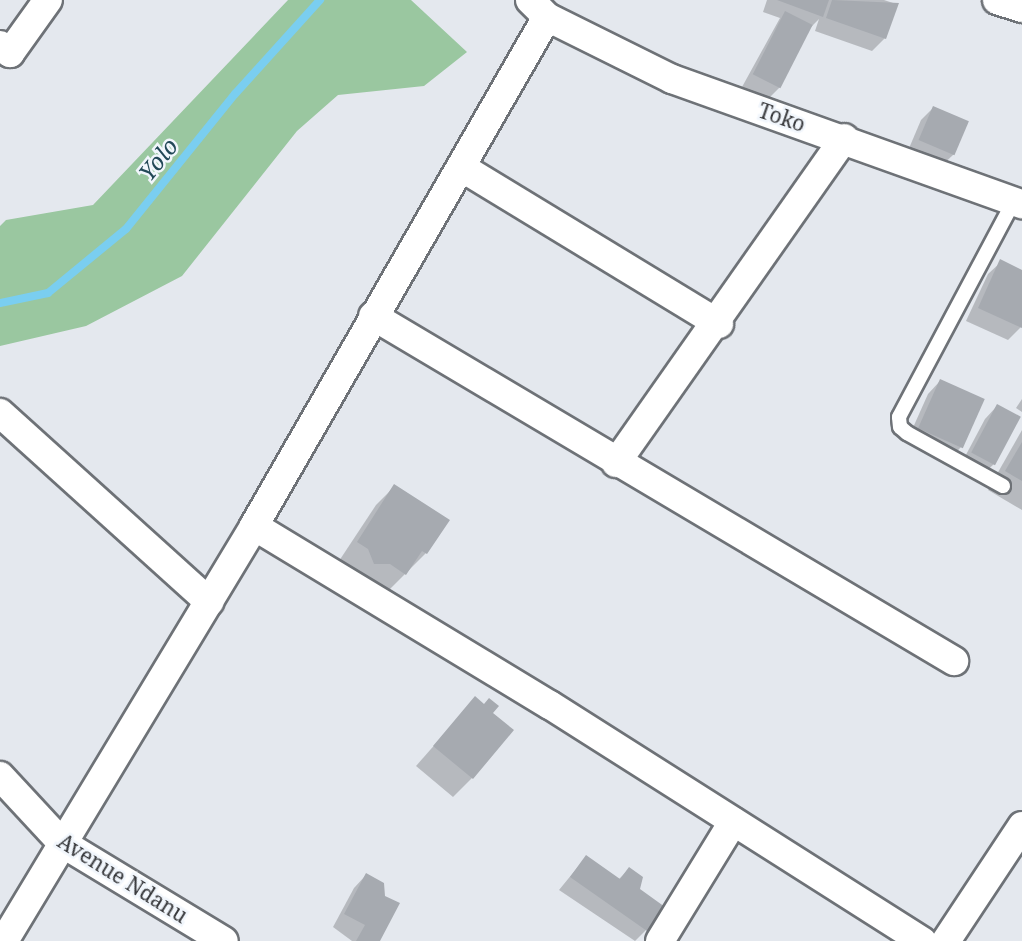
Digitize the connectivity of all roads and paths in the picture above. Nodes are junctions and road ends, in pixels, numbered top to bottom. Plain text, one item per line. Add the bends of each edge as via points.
1 (48, 0) edge
2 (997, 0) edge
3 (538, 8) edge
4 (1022, 8) edge
5 (0, 45) edge
6 (844, 138) junction
7 (461, 167) junction
8 (1018, 202) edge
9 (373, 316) junction
10 (719, 324) junction
11 (0, 413) edge
12 (616, 463) junction
13 (1003, 486) dead end
14 (254, 526) junction
15 (209, 602) junction
16 (954, 661) dead end
17 (0, 776) edge
18 (733, 822) junction
19 (1022, 825) edge
20 (62, 843) junction
21 (4, 941) edge
22 (225, 941) edge
23 (660, 941) edge
24 (922, 941) edge
25 (946, 941) edge

1 - 5 street via 10,53
2 - 4 street
3 - 6 street, Toko via 672,79
3 - 7 street
6 - 8 street, Toko
6 - 10 street
7 - 9 street
7 - 10 street
8 - 13 lane via 899,417 900,427 907,433
9 - 12 street
9 - 14 street
10 - 12 street
11 - 15 street
12 - 16 street
14 - 15 street
14 - 18 street
15 - 20 street
17 - 20 street, Avenue Ndanu
18 - 23 street
18 - 24 street
19 - 25 street
20 - 21 street
20 - 22 street, Avenue Ndanu

